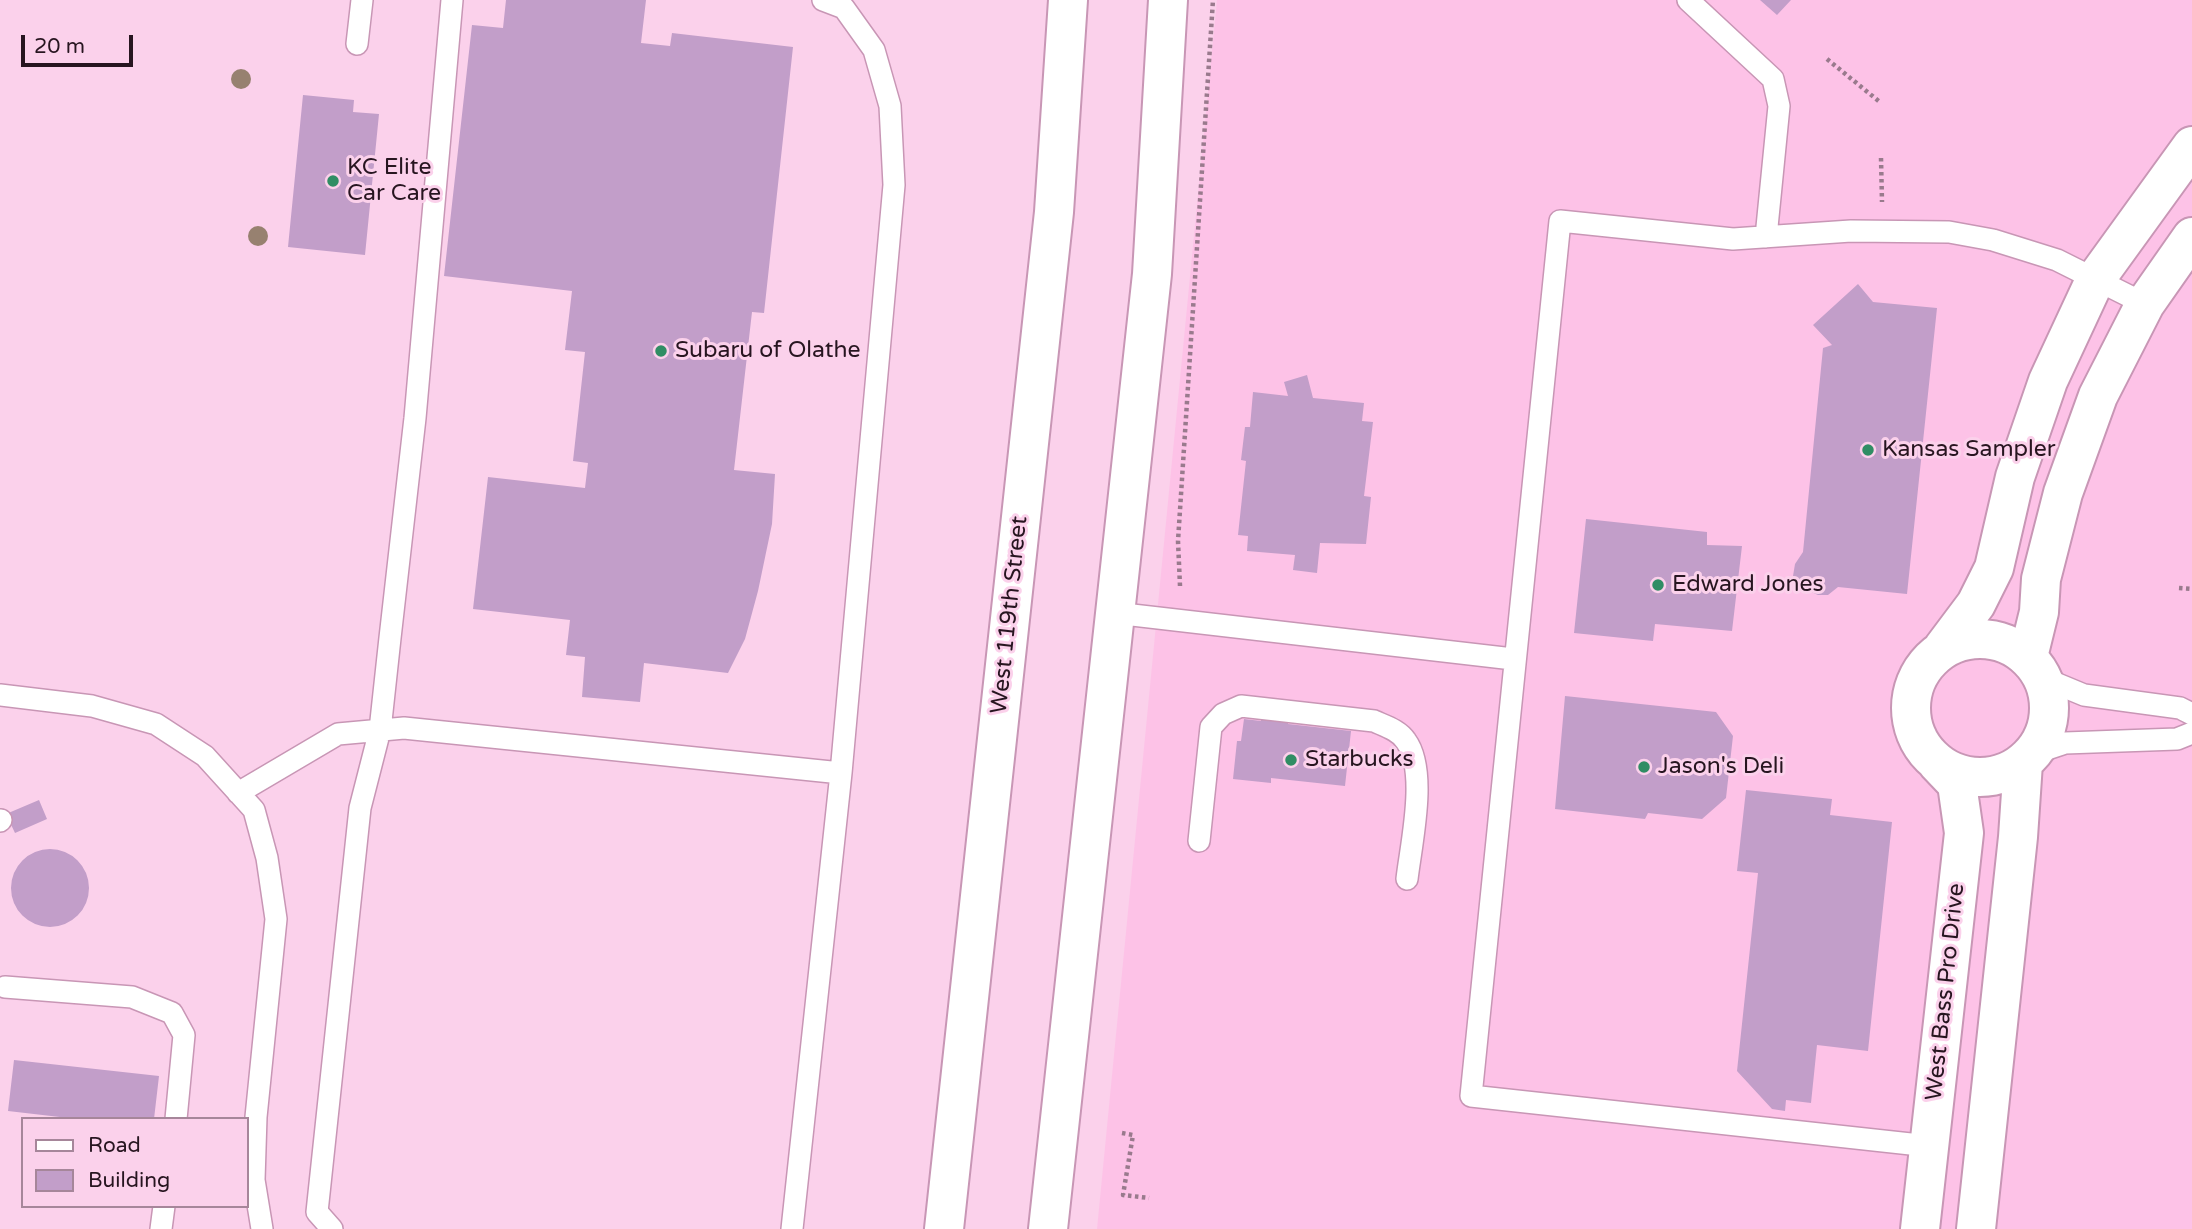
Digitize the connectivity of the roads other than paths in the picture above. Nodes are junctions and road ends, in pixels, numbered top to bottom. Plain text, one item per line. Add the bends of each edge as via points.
1 (362, 0) edge
2 (452, 0) edge
3 (823, 0) edge
4 (1068, 0) edge
5 (1168, 0) edge
6 (1688, 0) edge
7 (357, 44) dead end
8 (2192, 146) edge
9 (1766, 237) junction
10 (2192, 237) edge
11 (2095, 280) junction
12 (2145, 304) junction
13 (1115, 613) junction
14 (1943, 648) junction
15 (1513, 659) junction
16 (2036, 667) junction
17 (0, 695) edge
18 (2192, 715) edge
19 (380, 730) junction
20 (2192, 733) edge
21 (2029, 758) junction
22 (1937, 763) junction
23 (841, 772) junction
24 (238, 793) junction
25 (1199, 841) dead end
26 (1407, 879) dead end
27 (5, 986) dead end
28 (176, 1117) edge
29 (1929, 1146) junction
30 (164, 1208) edge
31 (161, 1229) edge
32 (262, 1229) edge
33 (332, 1229) edge
34 (792, 1229) edge
35 (944, 1229) edge
36 (1048, 1229) edge
37 (1920, 1229) edge
38 (1976, 1229) edge

1 - 7 lane
2 - 19 lane via 415,418
3 - 23 lane via 844,8 874,50 890,106 894,186
4 - 35 main road, West 119th Street via 1054,212
5 - 13 main road via 1152,274
6 - 9 lane via 1773,79 1779,106
8 - 11 main road
9 - 11 lane via 1851,231 1949,232 2057,260
9 - 15 lane via 1732,239 1560,221
10 - 12 main road
11 - 12 lane
11 - 14 main road via 2048,381 2015,477 1994,568 1976,604
12 - 16 main road via 2098,396 2063,493 2041,579
13 - 15 lane
13 - 36 main road
14 - 16 main road via 1965,639 1987,638 2010,644
14 - 22 main road via 1926,663 1910,704 1912,726
15 - 29 lane via 1471,1096
16 - 18 lane via 2084,695 2180,708
16 - 21 main road via 2049,701 2047,725
17 - 24 lane via 92,706 156,724 205,756
19 - 23 lane via 404,727
19 - 24 lane via 338,734
19 - 33 lane via 360,808 317,1212
20 - 21 lane via 2177,739 2065,743
21 - 22 main road via 2001,774 1979,778 1957,774
21 - 38 main road
22 - 29 main road, West Bass Pro Drive via 1957,784 1964,833
23 - 34 lane
24 - 32 lane via 254,810 276,919 256,1117 254,1180
25 - 26 lane via 1211,727 1223,714 1241,706 1374,721 1406,741 1415,762 1417,793
27 - 28 lane via 132,998 172,1013 184,1035
29 - 37 main road, West Bass Pro Drive
30 - 31 lane

